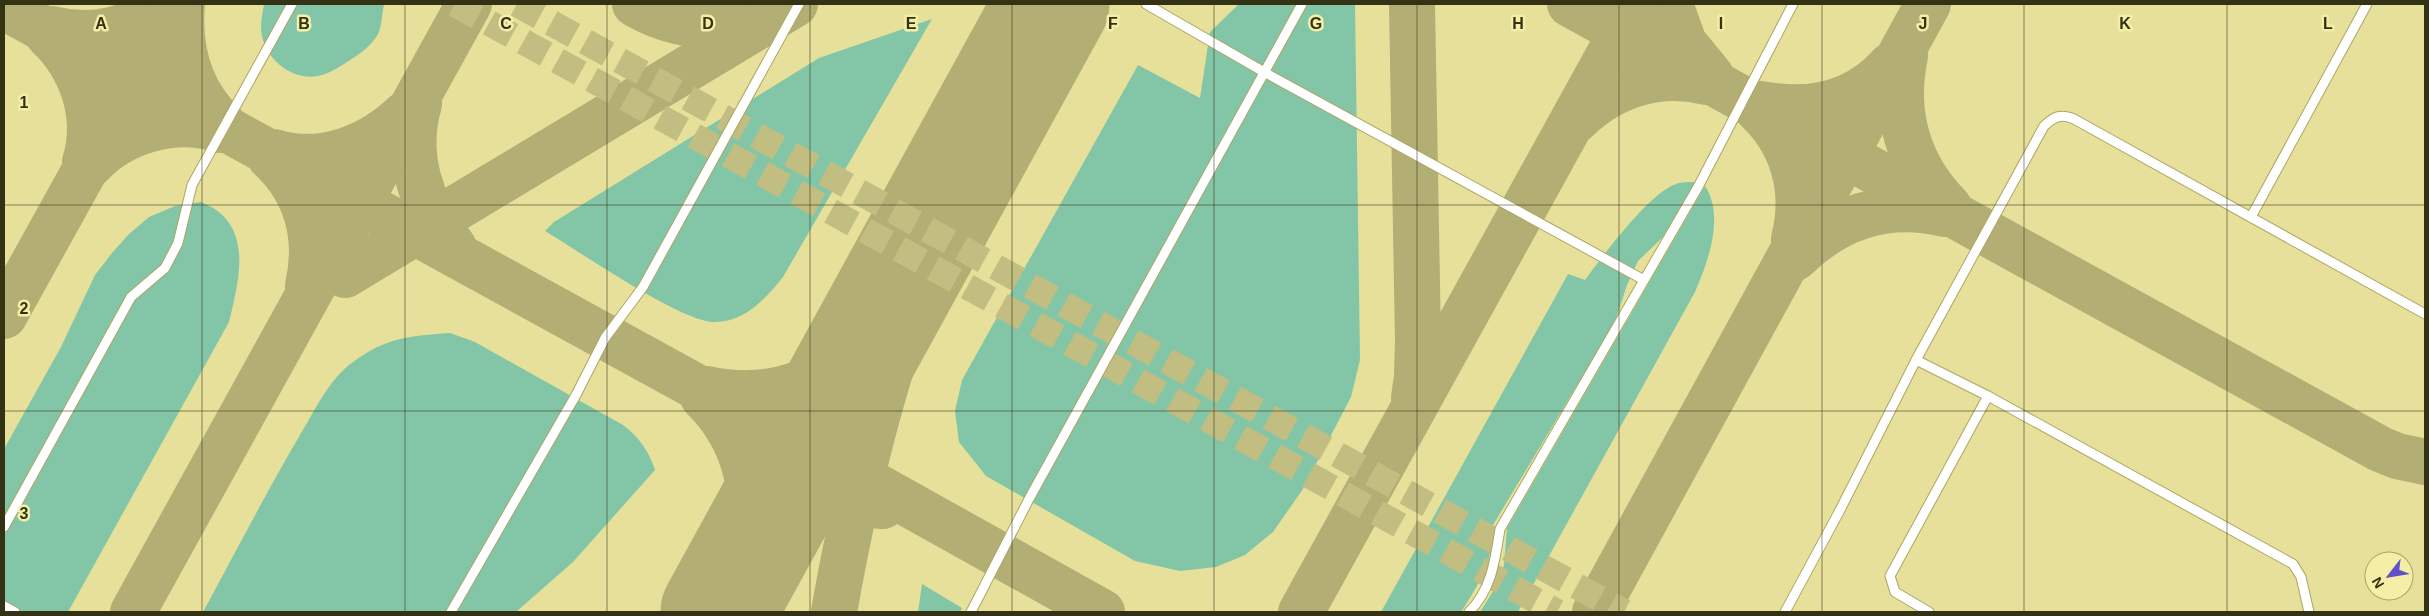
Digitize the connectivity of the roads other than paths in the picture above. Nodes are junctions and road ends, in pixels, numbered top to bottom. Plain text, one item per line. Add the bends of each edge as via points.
1 (292, 4) edge
2 (799, 4) edge
3 (1146, 4) edge
4 (1302, 4) edge
5 (1793, 4) edge
6 (2366, 4) edge
7 (1264, 72) junction
8 (2251, 217) junction
9 (1644, 280) junction
10 (2425, 314) edge
11 (1916, 360) junction
12 (1988, 396) junction
13 (4, 527) edge
14 (4, 606) edge
15 (15, 612) edge
16 (451, 612) edge
17 (971, 612) edge
18 (1469, 612) edge
19 (1785, 612) edge
20 (1929, 612) edge
21 (2309, 612) edge

1 - 13 lane via 192,185 178,243 165,268 131,298
2 - 16 lane via 643,287 605,338 576,395
3 - 7 lane
4 - 7 lane
5 - 9 lane via 1698,187
6 - 8 lane
7 - 9 lane
7 - 17 lane via 1029,499
8 - 10 lane
8 - 11 lane via 2074,119 2064,115 2054,117 2044,126
9 - 18 lane via 1500,528 1494,571 1477,604
11 - 12 lane
11 - 19 lane
12 - 20 lane via 1890,576 1895,592
12 - 21 lane via 2292,564 2301,577
14 - 15 lane

